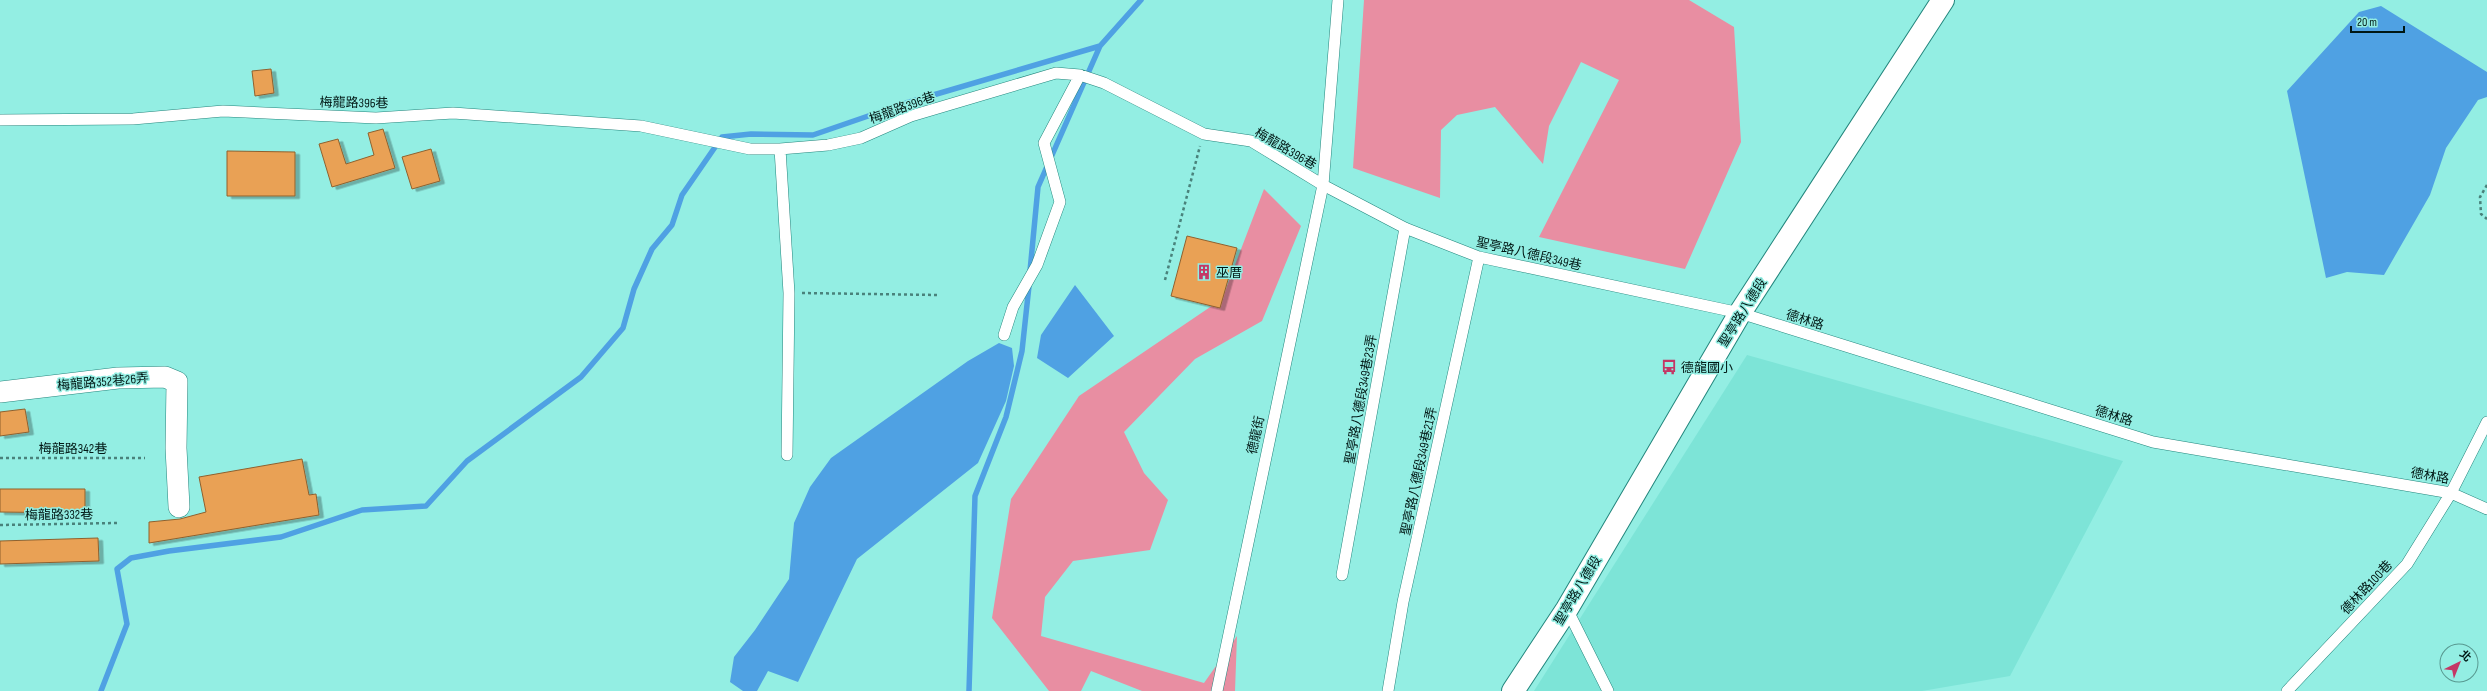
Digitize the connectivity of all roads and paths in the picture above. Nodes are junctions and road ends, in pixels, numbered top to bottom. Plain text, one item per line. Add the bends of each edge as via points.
1 (1338, 0) edge
2 (1943, 0) edge
3 (1080, 75) junction
4 (0, 120) edge
5 (1204, 134) junction
6 (780, 149) junction
7 (1323, 185) junction
8 (2487, 185) edge
9 (2487, 219) edge
10 (1405, 228) junction
11 (1479, 257) junction
12 (1165, 280) dead end
13 (789, 293) junction
14 (938, 295) dead end
15 (1740, 313) junction
16 (1004, 335) dead end
17 (0, 392) edge
18 (2487, 422) edge
19 (787, 455) dead end
20 (0, 458) edge
21 (145, 458) dead end
22 (2451, 493) junction
23 (179, 507) dead end
24 (2487, 509) edge
25 (118, 523) dead end
26 (0, 525) edge
27 (1342, 575) dead end
28 (1567, 609) junction
29 (1217, 691) edge
30 (1388, 691) edge
31 (1514, 691) edge
32 (1608, 691) edge
33 (2288, 691) edge

1 - 7 lane, 德龍街
2 - 15 street, 聖亭路八德段
3 - 5 lane, 梅龍路396巷 via 1104,83
3 - 6 lane, 梅龍路396巷 via 1056,73 910,116 861,138 828,145
3 - 16 lane via 1044,144 1060,202 1037,265 1013,307
4 - 6 lane, 梅龍路396巷 via 133,119 223,112 376,118 453,113 618,123 750,150
5 - 7 lane, 梅龍路396巷 via 1251,141
5 - 12 path
6 - 13 lane
7 - 10 lane, 聖亭路八德段349巷
7 - 29 lane, 德龍街
8 - 9 path via 2480,197 2481,214
10 - 11 lane, 聖亭路八德段349巷
10 - 27 lane, 聖亭路八德段349巷23弄
11 - 15 lane, 聖亭路八德段349巷
11 - 30 lane, 聖亭路八德段349巷21弄 via 1404,602
13 - 14 path
13 - 19 lane
15 - 22 lane, 德林路 via 2153,442
15 - 28 street, 聖亭路八德段
17 - 23 street, 梅龍路352巷26弄 via 118,378 165,377 177,382 176,448
18 - 22 lane, 德林路100巷
20 - 21 path, 梅龍路342巷
22 - 24 lane, 德林路
22 - 33 lane, 德林路100巷 via 2407,564
25 - 26 path, 梅龍路332巷
28 - 31 street, 聖亭路八德段
28 - 32 lane

